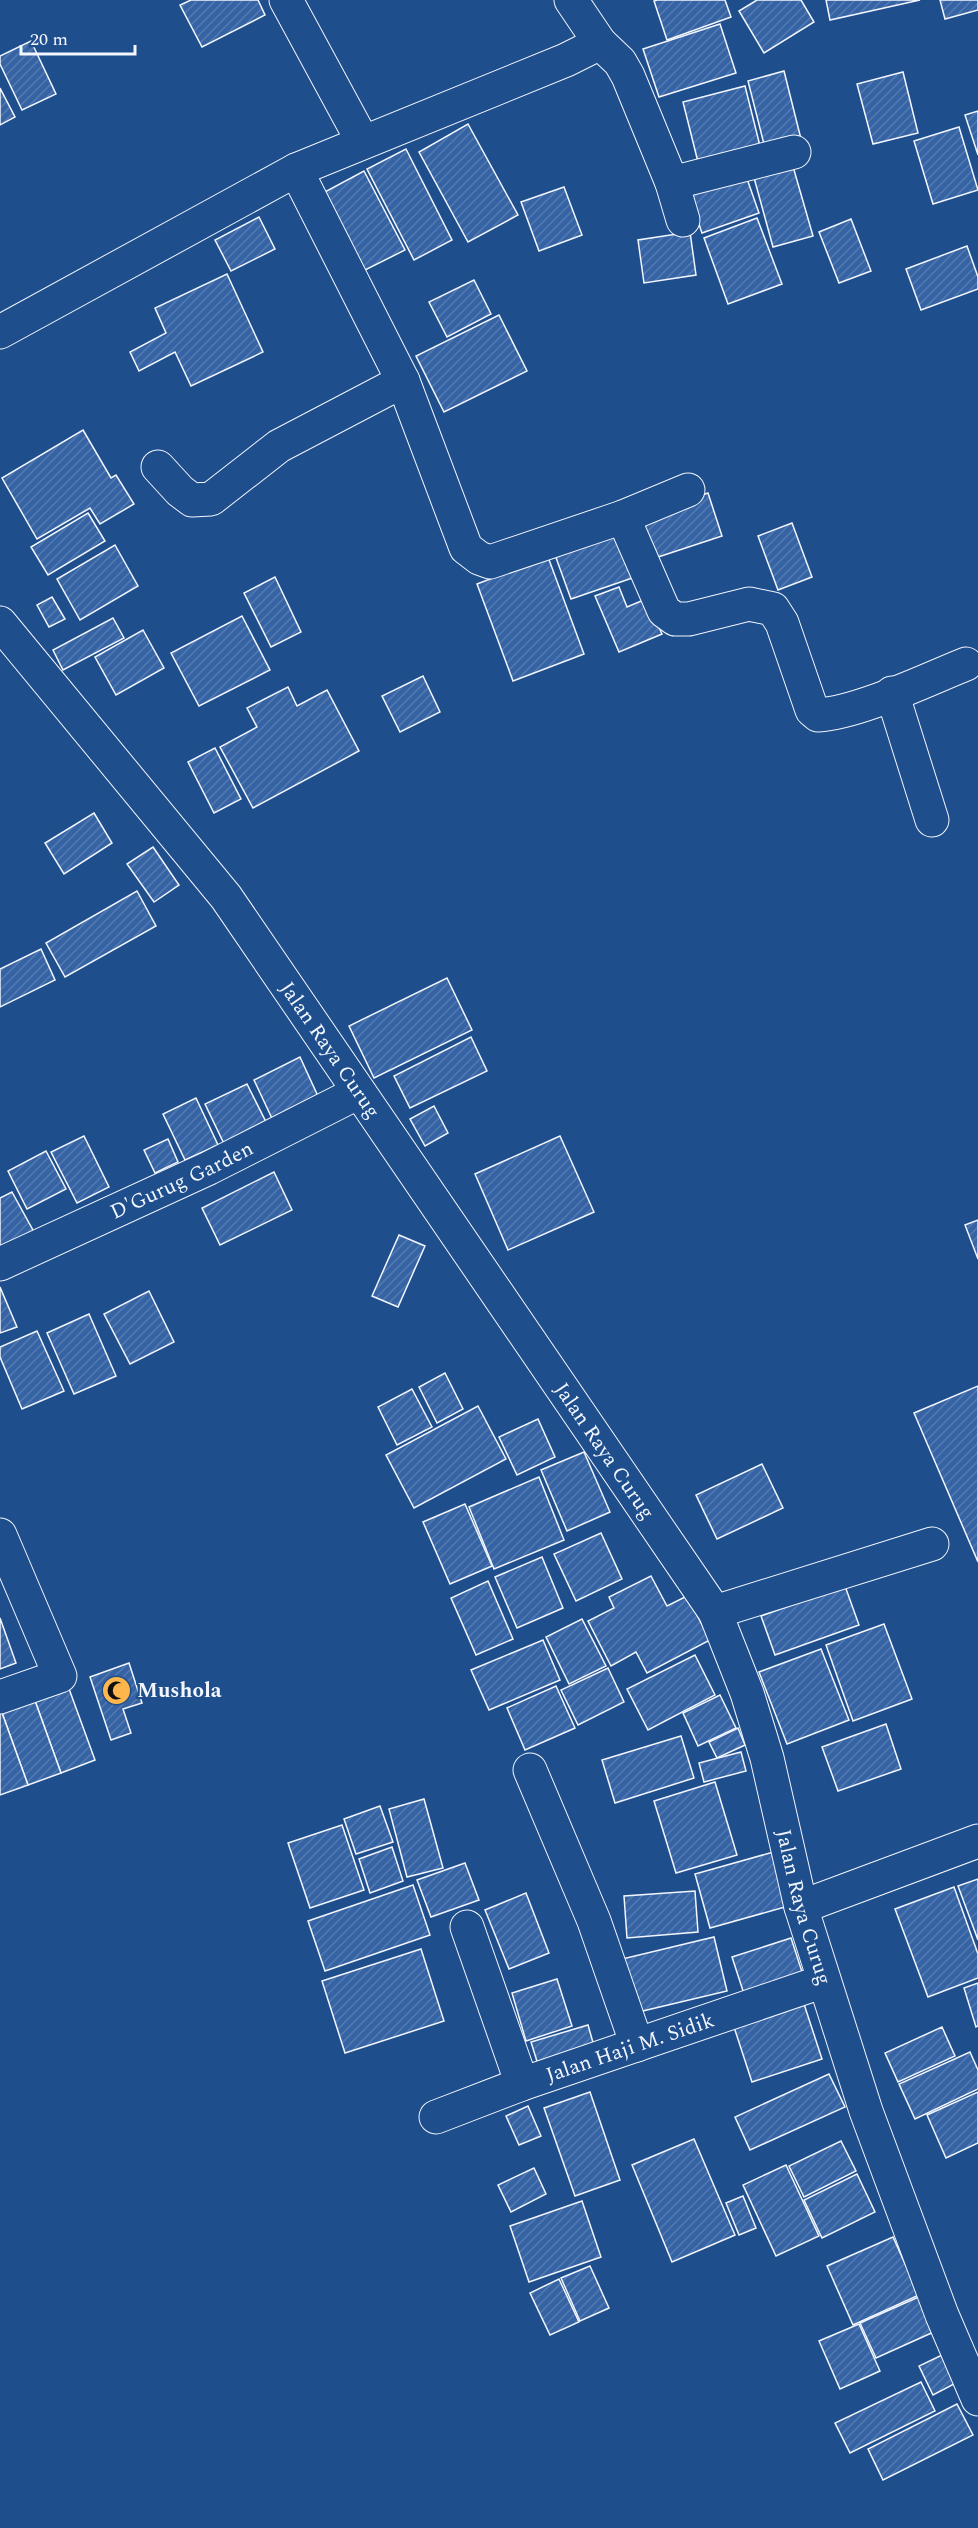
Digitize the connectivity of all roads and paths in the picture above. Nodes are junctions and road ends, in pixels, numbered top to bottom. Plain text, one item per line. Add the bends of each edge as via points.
1 (286, 0) edge
2 (571, 0) edge
3 (600, 43) junction
4 (363, 142) junction
5 (794, 152) dead end
6 (296, 170) junction
7 (672, 183) junction
8 (683, 220) dead end
9 (0, 332) edge
10 (403, 381) junction
11 (158, 467) dead end
12 (688, 490) dead end
13 (623, 517) junction
14 (0, 623) edge
15 (966, 664) dead end
16 (892, 693) junction
17 (932, 820) dead end
18 (359, 1092) junction
19 (0, 1264) edge
20 (0, 1535) edge
21 (932, 1544) dead end
22 (715, 1612) junction
23 (0, 1697) edge
24 (530, 1770) dead end
25 (978, 1841) edge
26 (801, 1907) junction
27 (467, 1926) dead end
28 (824, 1981) junction
29 (637, 2045) junction
30 (522, 2084) junction
31 (436, 2117) dead end
32 (978, 2399) edge

1 - 4 street
2 - 3 street
3 - 4 street
3 - 7 street via 628,76
4 - 6 street
5 - 7 street
6 - 9 street
6 - 10 street
7 - 8 street
10 - 11 street via 279,446 211,500 192,500
10 - 13 street via 466,548 478,558 490,562
12 - 13 street
13 - 16 street via 664,611 675,620 749,604 773,609 782,623 812,710 818,715 832,714
14 - 18 street, Jalan Raya Curug via 226,897
15 - 16 street
16 - 17 street
18 - 19 street, D'Gurug Garden via 209,1168
18 - 22 street, Jalan Raya Curug
20 - 23 street via 60,1676
21 - 22 street
22 - 26 street, Jalan Raya Curug via 754,1715
24 - 29 street via 594,1921
25 - 26 street
26 - 28 street, Jalan Raya Curug
27 - 30 street
28 - 29 street, Jalan Haji M. Sidik
28 - 32 street, Jalan Raya Curug via 866,2110 942,2315
29 - 30 street, Jalan Haji M. Sidik
30 - 31 street, Jalan Haji M. Sidik

